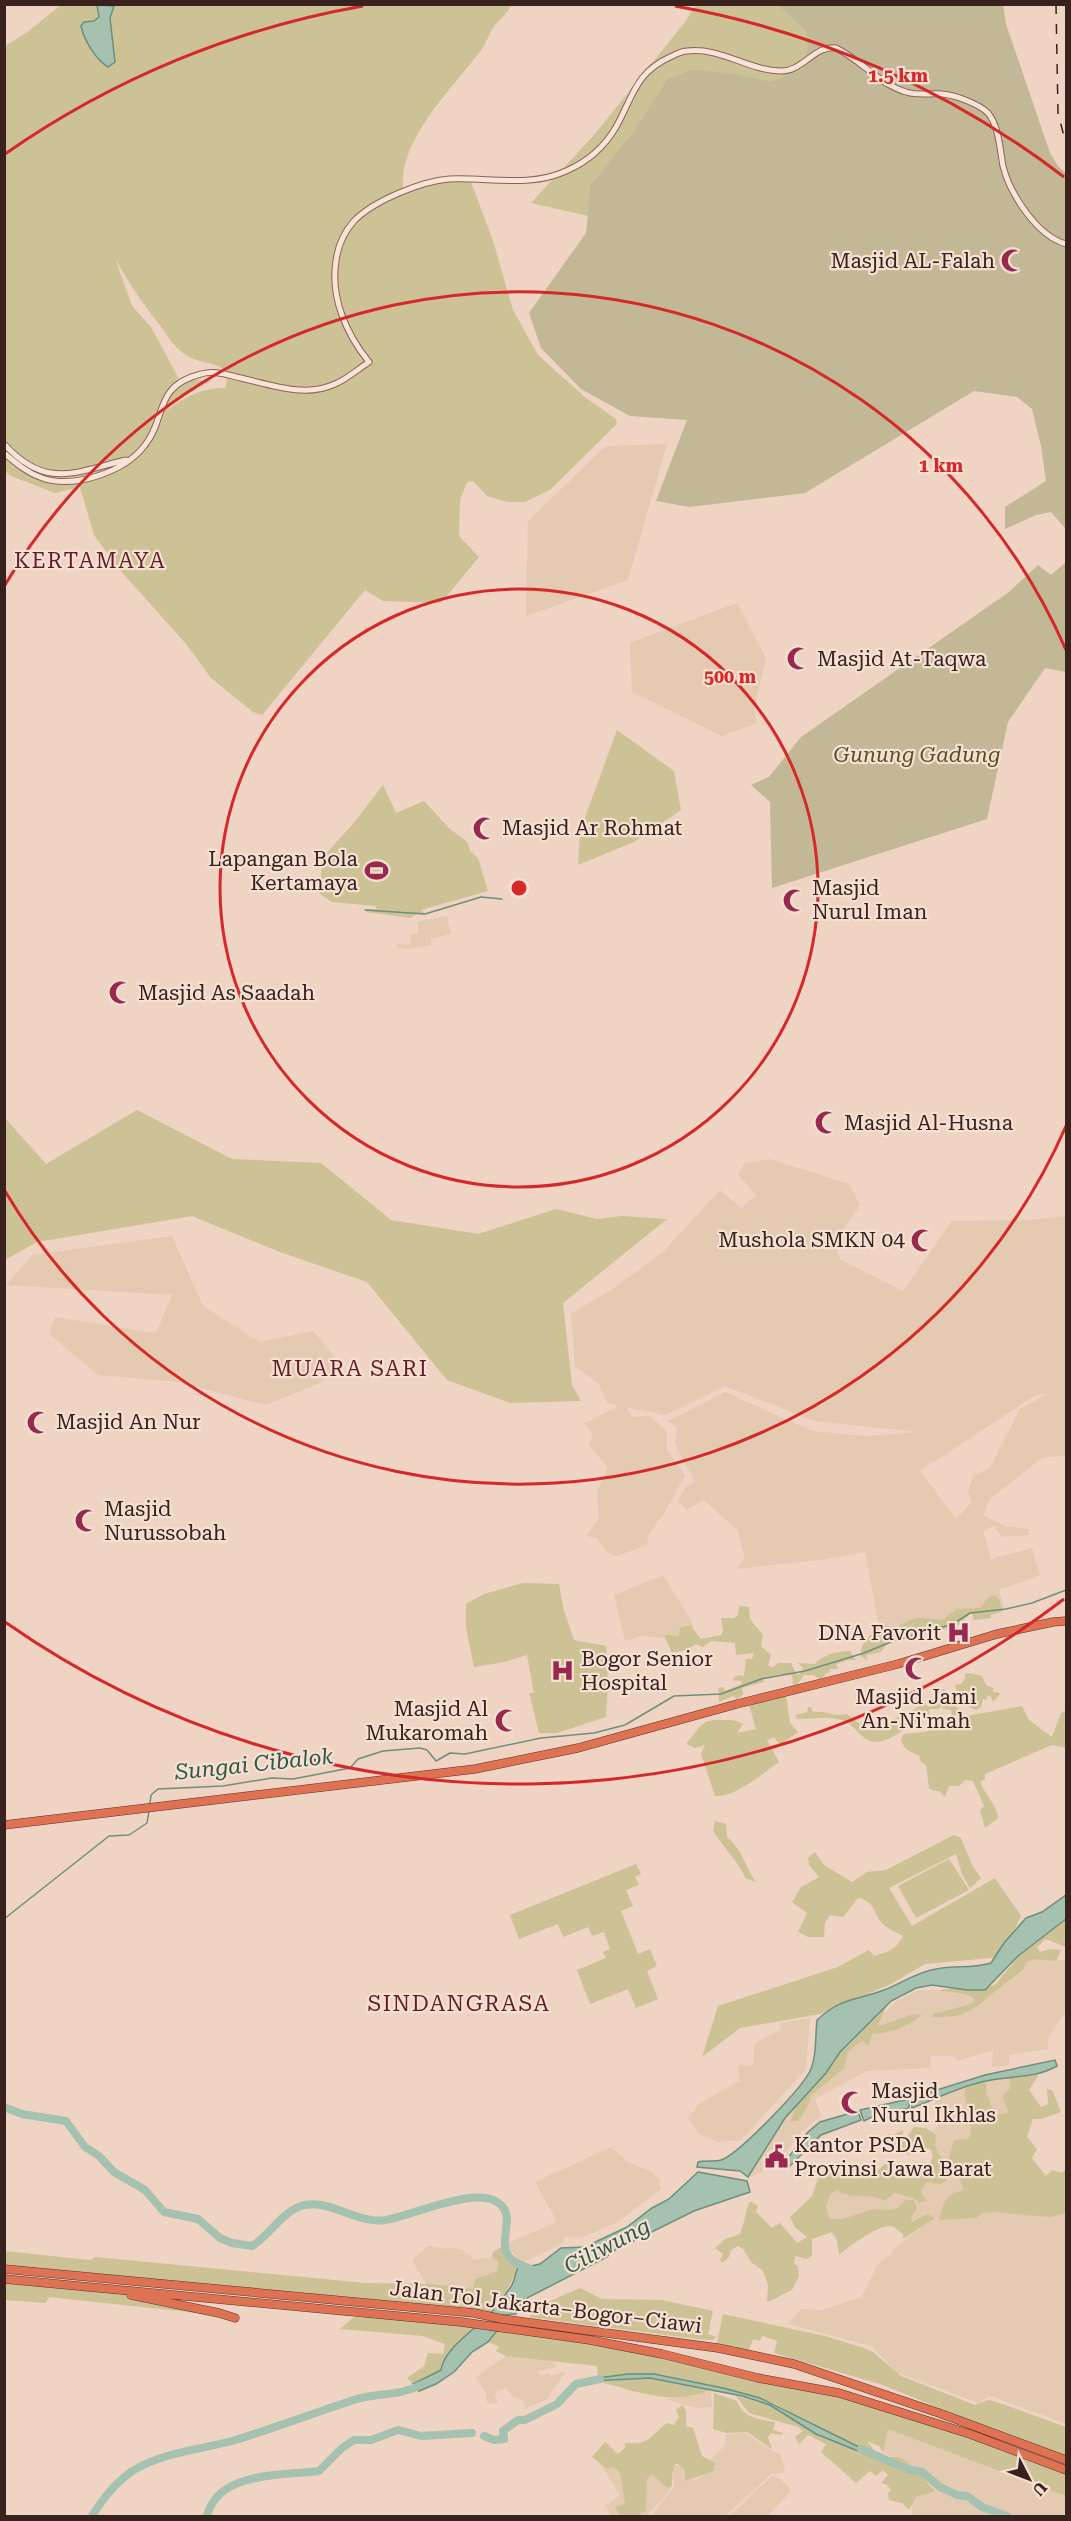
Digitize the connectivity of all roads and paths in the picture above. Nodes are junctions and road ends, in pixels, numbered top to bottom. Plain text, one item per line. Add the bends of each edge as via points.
1 (1066, 244) edge
2 (4, 444) edge
3 (4, 453) edge
4 (128, 460) junction
5 (1066, 1622) edge
6 (4, 1825) edge
7 (4, 2269) edge
8 (4, 2280) edge
9 (109, 2289) junction
10 (354, 2317) dead end
11 (235, 2318) dead end
12 (423, 2318) junction
13 (531, 2327) junction
14 (663, 2341) junction
15 (717, 2343) dead end
16 (951, 2414) dead end
17 (976, 2428) junction
18 (1066, 2460) edge
19 (1066, 2470) edge

1 - 4 street via 1046,234 1013,194 994,124 982,108 947,95 899,90 836,48 822,50 791,70 779,71 722,55 686,51 660,62 636,85 616,127 600,148 579,165 531,180 441,180 396,195 355,220 341,240 335,265 344,322 356,347 369,362 332,386 305,390 284,389 219,373 193,376 163,400 149,439
2 - 4 street via 29,464 55,475
3 - 4 street via 34,475 67,483 118,469
5 - 6 highway via 997,1634 578,1748 451,1773
7 - 13 highway, Jalan Tol Jakarta–Bogor–Ciawi via 464,2312
8 - 9 highway, Jalan Tol Jakarta–Bogor–Ciawi
9 - 11 highway
9 - 12 highway, Jalan Tol Jakarta–Bogor–Ciawi
10 - 12 highway
12 - 13 highway, Jalan Tol Jakarta–Bogor–Ciawi
13 - 14 highway, Jalan Tol Jakarta–Bogor–Ciawi
13 - 19 highway, Jalan Tol Jakarta–Bogor–Ciawi via 838,2393 958,2430
14 - 15 highway
14 - 17 highway, Jalan Tol Jakarta–Bogor–Ciawi via 794,2364
16 - 17 highway
17 - 18 highway, Jalan Tol Jakarta–Bogor–Ciawi

